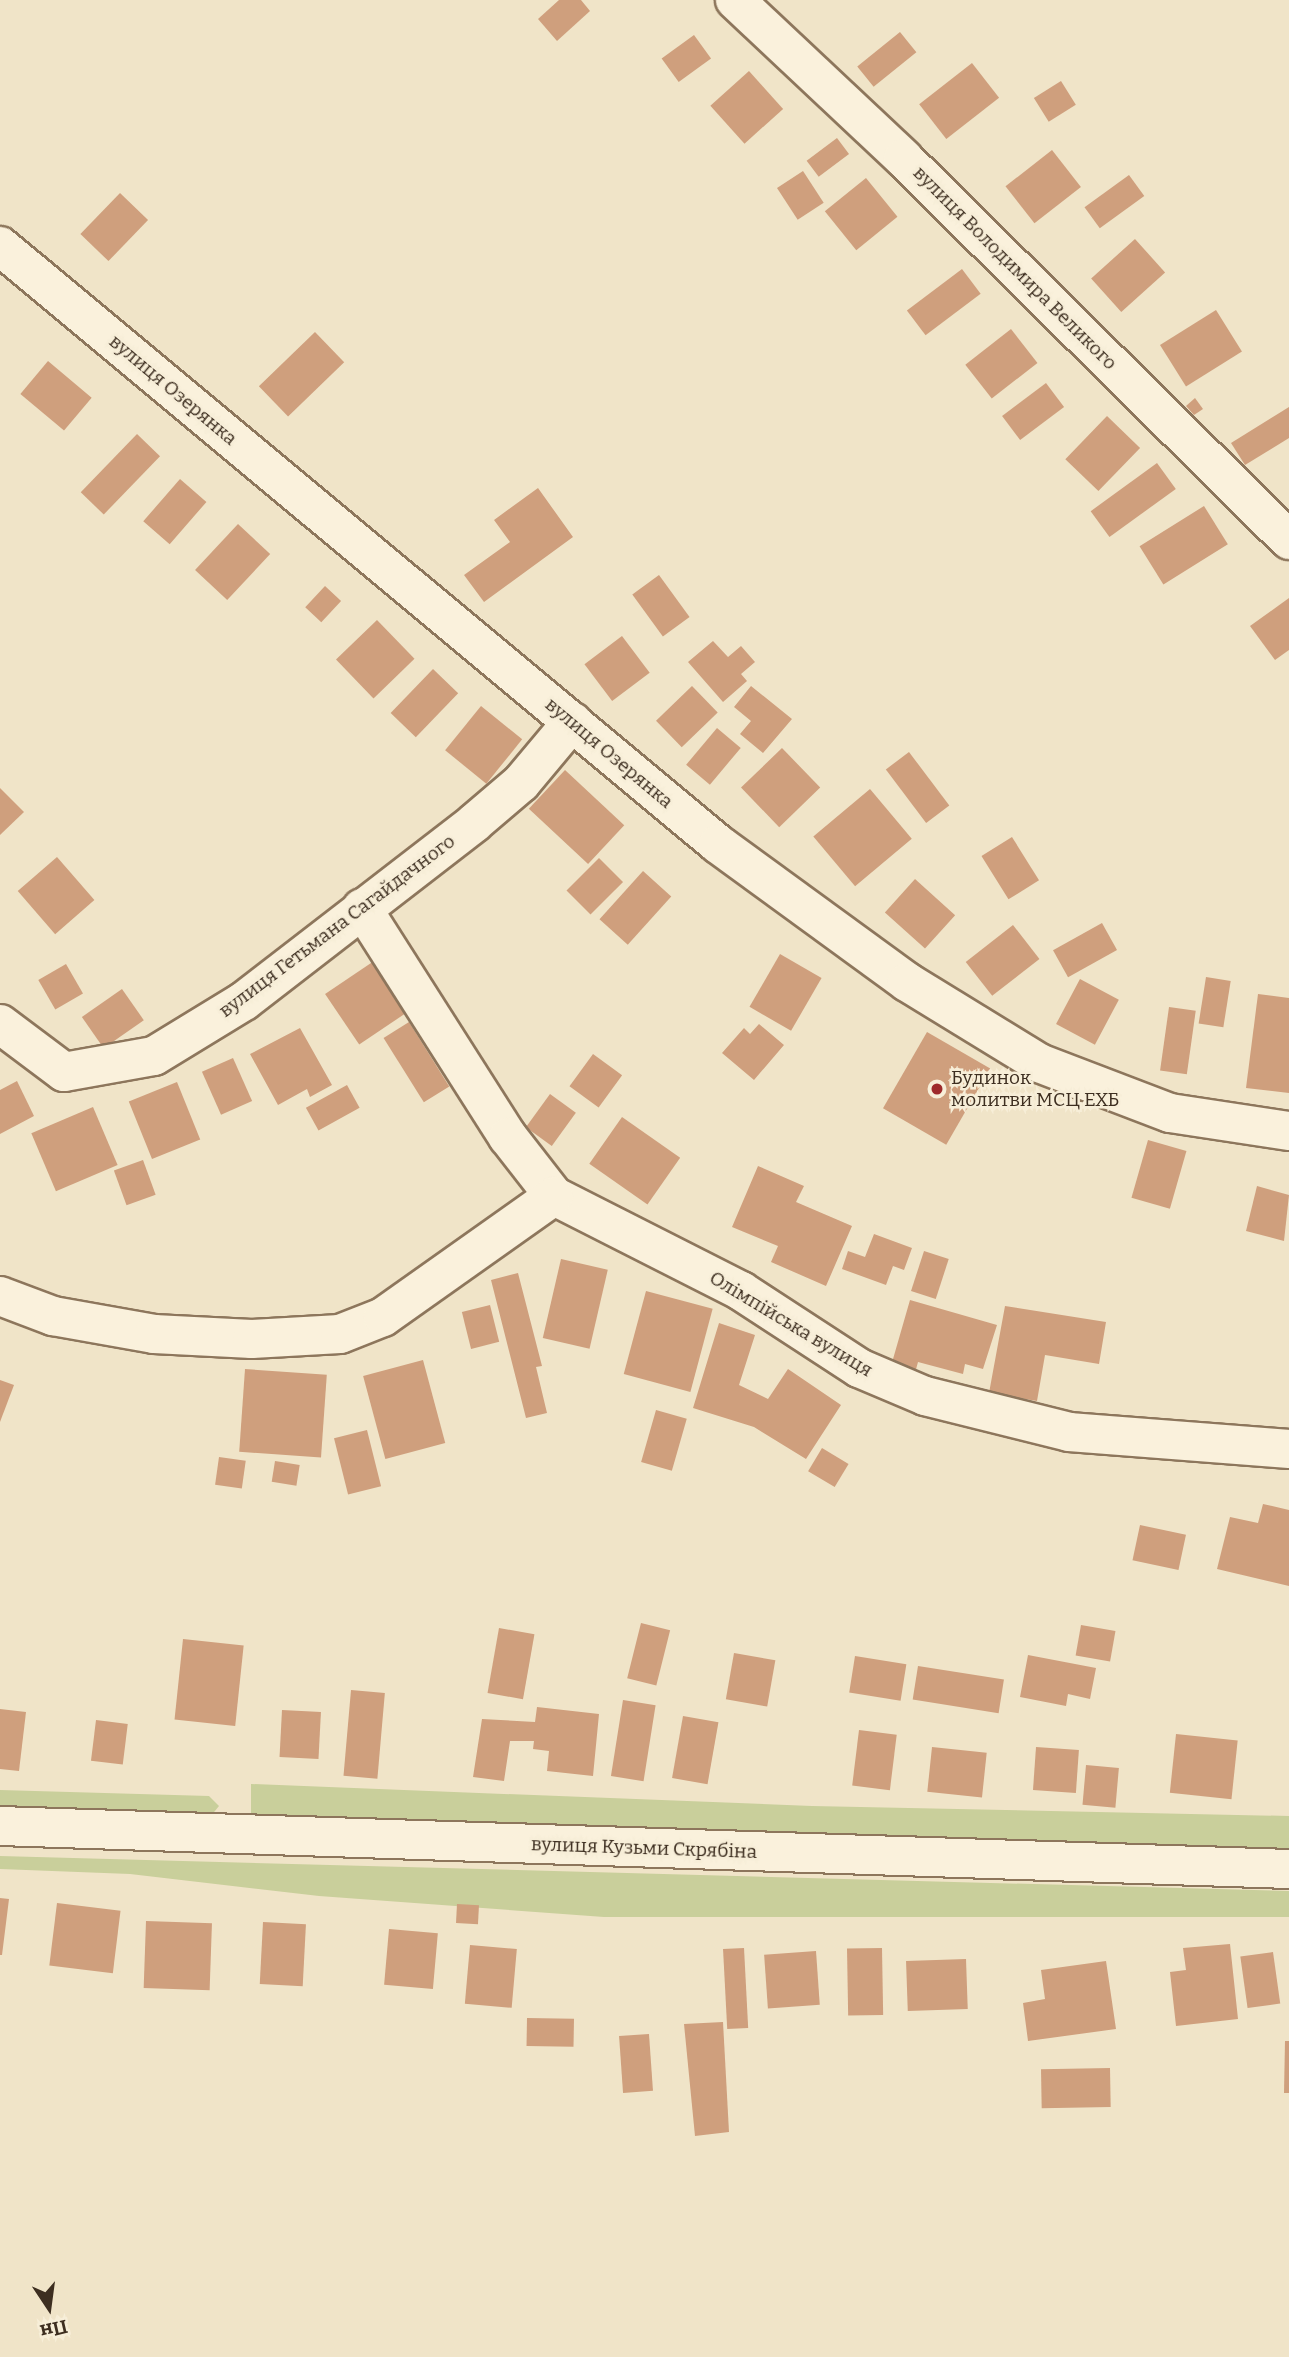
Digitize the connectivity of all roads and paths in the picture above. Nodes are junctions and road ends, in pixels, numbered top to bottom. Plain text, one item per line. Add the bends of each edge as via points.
1 (735, 0) edge
2 (0, 246) edge
3 (1289, 540) edge
4 (572, 722) junction
5 (362, 908) junction
6 (0, 1024) edge
7 (1289, 1131) edge
8 (554, 1196) junction
9 (0, 1297) edge
10 (1289, 1449) edge
11 (0, 1826) edge
12 (1289, 1869) edge

1 - 3 street, вулиця Володимира Великого via 903,158
2 - 4 street, вулиця Озерянка
4 - 5 street, вулиця Гетьмана Сагайдачного via 521,783
4 - 7 street, вулиця Озерянка via 718,844 907,982 1038,1063 1170,1113
5 - 6 street, вулиця Гетьмана Сагайдачного via 244,1001 154,1056 64,1073
5 - 8 street, Олімпійська вулиця via 508,1137
8 - 9 street via 383,1317 340,1334 252,1339 154,1334 53,1316
8 - 10 street, Олімпійська вулиця via 741,1290 859,1368 925,1396 1069,1432
11 - 12 street, вулиця Кузьми Скрябіна

